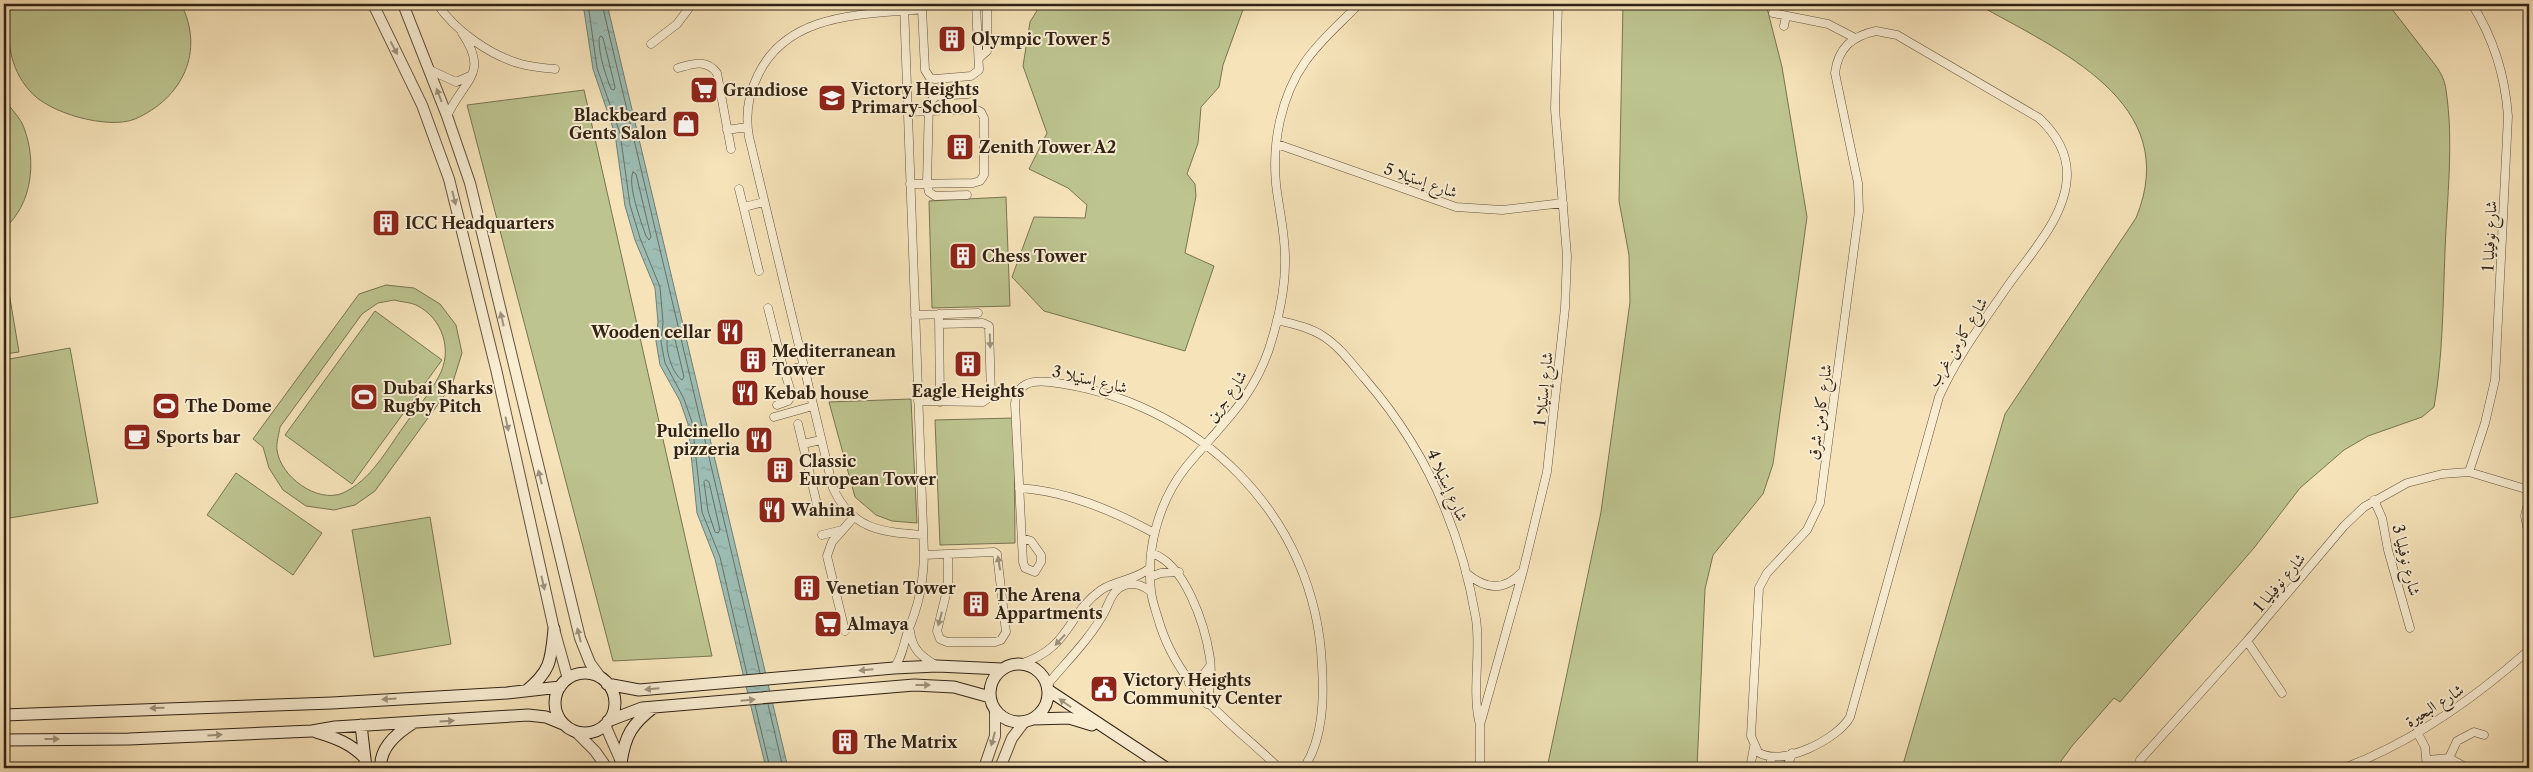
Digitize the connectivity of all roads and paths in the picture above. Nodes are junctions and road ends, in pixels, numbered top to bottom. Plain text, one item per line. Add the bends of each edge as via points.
1 (373, 4) edge
2 (403, 4) edge
3 (437, 4) edge
4 (692, 4) edge
5 (976, 4) edge
6 (1359, 4) edge
7 (1558, 4) edge
8 (2472, 4) edge
9 (924, 6) edge
10 (904, 7) edge
11 (987, 10) dead end
12 (1773, 13) dead end
13 (1786, 16) junction
14 (1784, 26) dead end
15 (458, 28) junction
16 (1855, 38) junction
17 (651, 44) dead end
18 (979, 58) junction
19 (924, 67) junction
20 (678, 68) dead end
21 (907, 68) junction
22 (555, 69) dead end
23 (430, 70) junction
24 (472, 75) junction
25 (968, 94) dead end
26 (928, 111) junction
27 (908, 112) junction
28 (447, 116) junction
29 (747, 126) junction
30 (727, 130) junction
31 (1277, 144) junction
32 (731, 149) dead end
33 (927, 183) junction
34 (910, 184) junction
35 (739, 189) dead end
36 (967, 195) dead end
37 (764, 202) junction
38 (1563, 203) junction
39 (744, 208) junction
40 (759, 271) dead end
41 (768, 308) dead end
42 (978, 313) dead end
43 (939, 314) junction
44 (916, 315) junction
45 (1277, 320) junction
46 (939, 324) junction
47 (803, 366) junction
48 (496, 369) junction
49 (785, 370) junction
50 (521, 401) junction
51 (918, 401) junction
52 (940, 402) junction
53 (777, 405) dead end
54 (813, 406) junction
55 (774, 417) dead end
56 (798, 424) dead end
57 (821, 440) junction
58 (803, 444) junction
59 (1206, 445) junction
60 (2469, 472) junction
61 (1019, 488) junction
62 (2529, 490) edge
63 (2529, 498) edge
64 (2374, 500) junction
65 (819, 513) dead end
66 (854, 517) junction
67 (842, 530) junction
68 (1154, 532) junction
69 (822, 535) dead end
70 (924, 535) junction
71 (2529, 536) edge
72 (1022, 538) dead end
73 (1151, 552) junction
74 (948, 554) junction
75 (924, 555) junction
76 (1150, 568) junction
77 (1523, 570) junction
78 (1179, 572) junction
79 (1466, 573) junction
80 (1150, 578) junction
81 (1151, 592) junction
82 (1083, 609) junction
83 (1099, 620) junction
84 (912, 624) junction
85 (2410, 628) dead end
86 (554, 629) junction
87 (845, 631) dead end
88 (2247, 641) junction
89 (2529, 650) edge
90 (1020, 664) junction
91 (937, 666) junction
92 (1210, 666) junction
93 (894, 668) junction
94 (1002, 669) junction
95 (604, 681) junction
96 (1189, 682) junction
97 (564, 683) junction
98 (1048, 688) junction
99 (526, 691) junction
100 (2282, 693) dead end
101 (990, 697) junction
102 (1207, 704) junction
103 (654, 706) junction
104 (995, 710) junction
105 (4, 715) edge
106 (1029, 720) junction
107 (413, 723) junction
108 (607, 723) junction
109 (563, 724) junction
110 (361, 725) junction
111 (1480, 725) junction
112 (312, 731) junction
113 (576, 732) junction
114 (1113, 732) junction
115 (2417, 732) junction
116 (2484, 735) dead end
117 (4, 740) edge
118 (1754, 747) junction
119 (1792, 754) junction
120 (1771, 758) junction
121 (2449, 758) junction
122 (2140, 760) dead end
123 (365, 763) edge
124 (2427, 764) edge
125 (623, 766) edge
126 (381, 768) edge
127 (607, 768) edge
128 (984, 768) edge
129 (1000, 768) edge
130 (1164, 768) edge
131 (1279, 768) edge
132 (1304, 768) edge
133 (1480, 768) edge
134 (1750, 768) edge
135 (1770, 768) edge
136 (1787, 768) edge
137 (2344, 768) edge
138 (2467, 768) edge

1 -> 48 street via 422,105 441,154
2 - 23 street
3 - 15 street
4 - 17 street via 676,24
5 - 18 street
6 - 31 street, شارع جرين via 1305,63 1283,110
7 - 38 street, شارع إستيلا 1 via 1555,109
8 - 60 street, شارع نوفيليا 1 via 2492,41 2500,65 2508,116 2495,380
9 - 10 street
9 - 19 street
10 - 21 street
10 - 29 street via 817,23 785,40 772,52 754,83 748,98
11 - 18 street via 987,51
12 - 13 street
13 - 14 street
13 - 16 street via 1828,24
15 - 22 street via 508,59
15 - 24 street via 474,53
16 - 118 street, شارع كارمن شرق via 1840,52 1835,73 1860,206 1824,478 1820,502 1807,530 1767,573 1759,588 1751,736
16 - 119 street, شارع كارمن غرب via 1876,31 1897,36 2030,112 2044,122 2056,138 2066,162 2067,176 2062,200 2051,223 1970,344 1939,397 1850,716 1835,735
18 - 19 street via 979,70 971,76 932,79
19 - 21 street
20 - 30 street via 702,63 714,69
21 - 27 street
23 - 24 street via 456,82
28 -> 23 street
24 - 28 street
25 - 26 street via 936,96 931,99
26 - 27 street
26 - 33 street
26 - 33 street via 975,109 981,112 984,118 984,175 977,182
27 - 34 street
50 -> 28 street via 477,211
29 - 30 street
29 - 37 street
30 - 32 street
31 - 38 street, شارع إستيلا 5 via 1456,207 1502,210
31 - 45 street, شارع جرين via 1276,183 1286,264
33 - 34 street
33 - 36 street via 929,192 935,196
34 - 44 street
35 - 39 street
37 - 39 street
37 - 47 street
38 - 77 street, شارع إستيلا 1 via 1567,282 1550,454
39 - 40 street
41 - 49 street
42 - 43 street
43 - 44 street
43 - 46 street
44 - 51 street
45 - 59 street, شارع جرين via 1252,388 1232,417
45 - 79 street, شارع إستيلا 4 via 1311,329 1332,342 1388,405 1429,470 1455,533
46 - 52 street
46 -> 52 street via 983,323 989,326 992,393 989,400 983,402
47 - 49 street
47 - 54 street
48 - 50 street via 506,397
48 -> 86 street
49 - 53 street via 792,397
95 -> 50 street via 583,647
51 - 52 street
51 - 70 street
54 - 55 street
54 - 57 street
56 - 58 street
57 - 58 street
57 - 66 street via 832,488
58 - 65 street
59 - 61 street, شارع إستيلا 3 via 1171,420 1129,402 1072,386 1030,382 1020,388 1015,399
59 - 68 street, شارع جرين via 1176,482
59 - 132 street via 1235,469 1261,500 1290,544 1306,581 1320,636 1323,677 1316,743
60 - 62 street, شارع نوفيليا 1
60 - 64 street, شارع نوفيليا 1 via 2423,477
61 - 68 street via 1053,492 1081,500
61 - 72 street, شارع إستيلا 3
63 - 71 street via 2525,516
64 - 85 street, شارع نوفيليا 3 via 2382,518
64 - 88 street, شارع نوفيليا 1 via 2344,526
66 - 67 street
66 - 70 street via 880,530
67 - 69 street
67 - 87 street via 829,546 827,556
68 - 73 street, شارع جرين
70 - 75 street
73 - 76 street, شارع جرين
73 - 78 street via 1167,560
74 -> 74 street via 948,586 937,635 947,642 999,642 1006,632 999,556 994,552
74 - 75 street
75 - 84 street via 920,597
76 - 80 street, شارع جرين
76 - 82 street via 1102,590
77 - 79 street via 1509,583 1494,587 1479,583
77 - 111 street, شارع إستيلا 1
78 - 80 street via 1161,573
78 - 92 street via 1203,631
79 - 111 street, شارع إستيلا 4 via 1478,636
80 - 81 street, شارع جرين
81 - 83 street via 1133,584 1119,588
81 - 96 street, شارع جرين via 1164,635
82 - 83 street via 1093,612
82 -> 90 street via 1049,650
83 - 98 street
84 - 91 street via 913,646
84 - 93 street via 903,653
86 - 97 street
86 - 99 main road via 547,670
88 - 100 street
88 - 122 street, شارع نوفيليا 1
89 - 115 street, شارع البحيرة via 2475,695
90 - 94 main road
90 - 98 main road via 1040,672
91 - 93 main road
91 - 94 main road
92 - 96 street via 1204,675
92 - 102 street
93 -> 95 main road via 639,690
94 - 101 main road via 992,681
95 - 97 main road via 588,673
95 - 108 main road via 614,698
96 - 102 street, شارع جرين
97 - 99 main road
97 - 109 main road via 555,702
98 - 106 main road via 1045,707
114 -> 98 main road via 1070,706
99 -> 105 main road
103 -> 101 main road via 928,685 954,687
101 - 104 main road
102 - 131 street, شارع جرين
103 - 108 main road via 633,710
103 - 125 main road via 636,720 629,733
104 - 106 main road via 1009,720
104 -> 128 street via 995,736
106 - 114 main road via 1069,718
106 - 129 street via 1012,738
107 -> 109 main road via 528,715 546,717
107 - 110 main road
107 - 126 main road via 391,741 380,759
108 - 113 main road via 592,732
108 - 125 street
109 - 113 main road
110 - 112 main road
110 - 123 main road
111 - 133 street, شارع إستيلا 1
117 -> 112 main road via 129,739
112 - 123 main road via 342,739
113 - 127 street
114 - 130 main road
115 - 124 street
115 - 137 street, شارع البحيرة
116 - 121 street via 2474,732 2459,740
118 - 120 street
118 - 134 street, شارع كارمن شرق
119 - 120 street, شارع كارمن غرب
119 - 136 street
120 - 135 street
121 - 124 street
121 - 138 street

